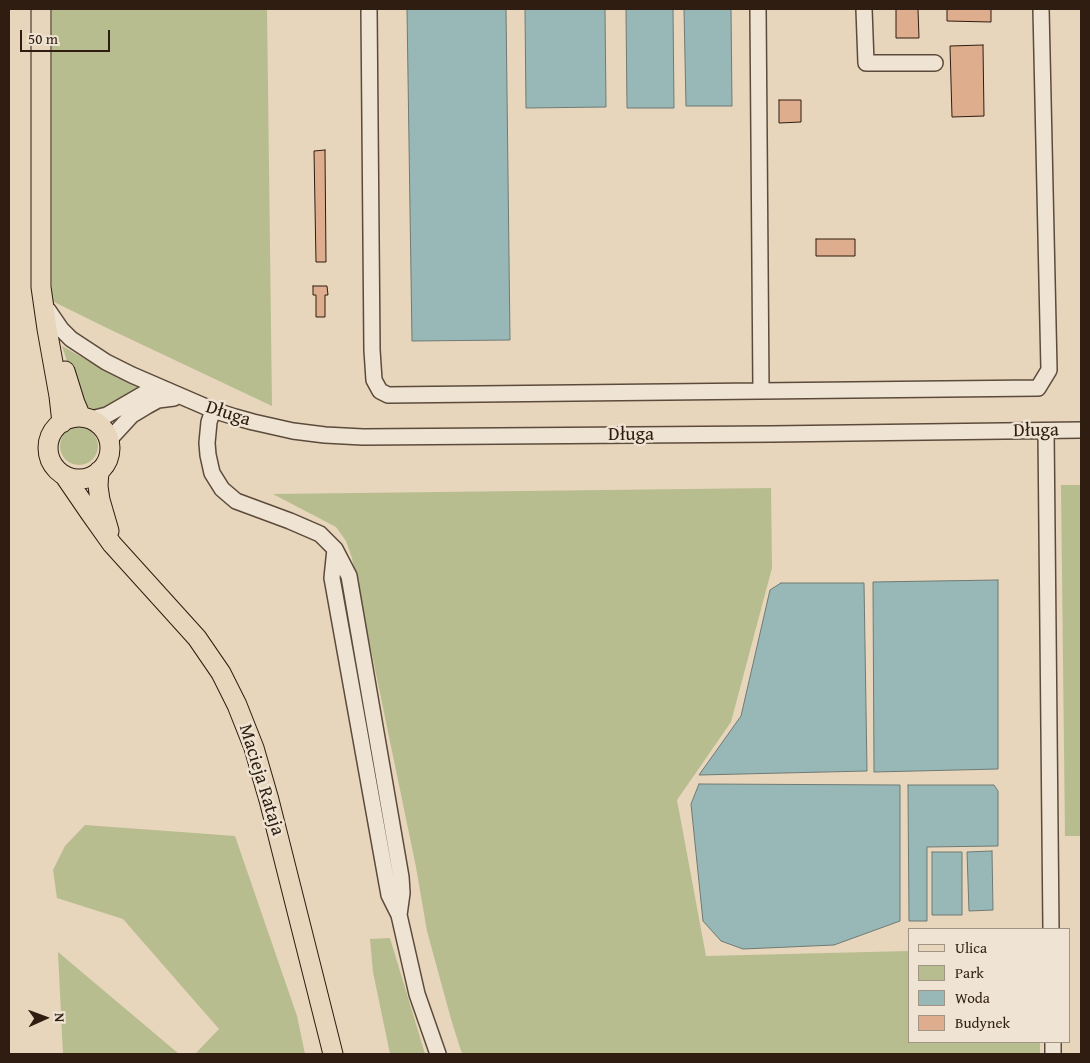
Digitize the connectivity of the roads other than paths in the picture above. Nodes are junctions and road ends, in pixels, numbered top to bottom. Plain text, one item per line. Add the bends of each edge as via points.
1 (41, 9) edge
2 (369, 9) edge
3 (758, 9) edge
4 (864, 9) edge
5 (1042, 9) edge
6 (935, 63) dead end
7 (41, 287) junction
8 (48, 310) junction
9 (761, 391) junction
10 (186, 398) junction
11 (213, 410) junction
12 (86, 418) junction
13 (62, 423) junction
14 (1081, 430) edge
15 (1046, 431) junction
16 (109, 440) junction
17 (99, 471) junction
18 (64, 475) junction
19 (112, 544) junction
20 (1051, 928) edge
21 (333, 1054) edge
22 (438, 1054) edge

1 - 7 main road, Długa
2 - 9 street via 372,350 374,380 380,392 388,395
3 - 9 street
4 - 6 street via 866,63
5 - 9 street via 1049,370 1038,388
7 - 8 main road, Długa
7 - 13 main road, Długa
8 - 10 street, Długa via 71,339 106,362
8 - 12 main road, Długa via 67,380
10 - 11 street, Długa
10 - 12 street, Długa via 152,391 107,415
10 - 16 street, Długa via 158,400 146,406 132,415
11 - 15 street, Długa via 293,431 362,437
11 - 22 street via 209,422 208,455 212,473 222,489 236,501 320,534 335,548 350,576 401,877 399,915 417,994
12 - 13 main road via 71,418
12 - 16 main road via 98,423
13 - 18 main road via 54,430 48,449 53,464
14 - 15 street, Długa
15 - 20 street
16 - 17 main road via 109,457
17 - 18 main road via 82,479
17 - 19 main road, Macieja Rataja via 100,500
18 - 19 main road, Macieja Rataja
19 - 21 main road, Macieja Rataja via 196,638 221,673 237,705 269,800

